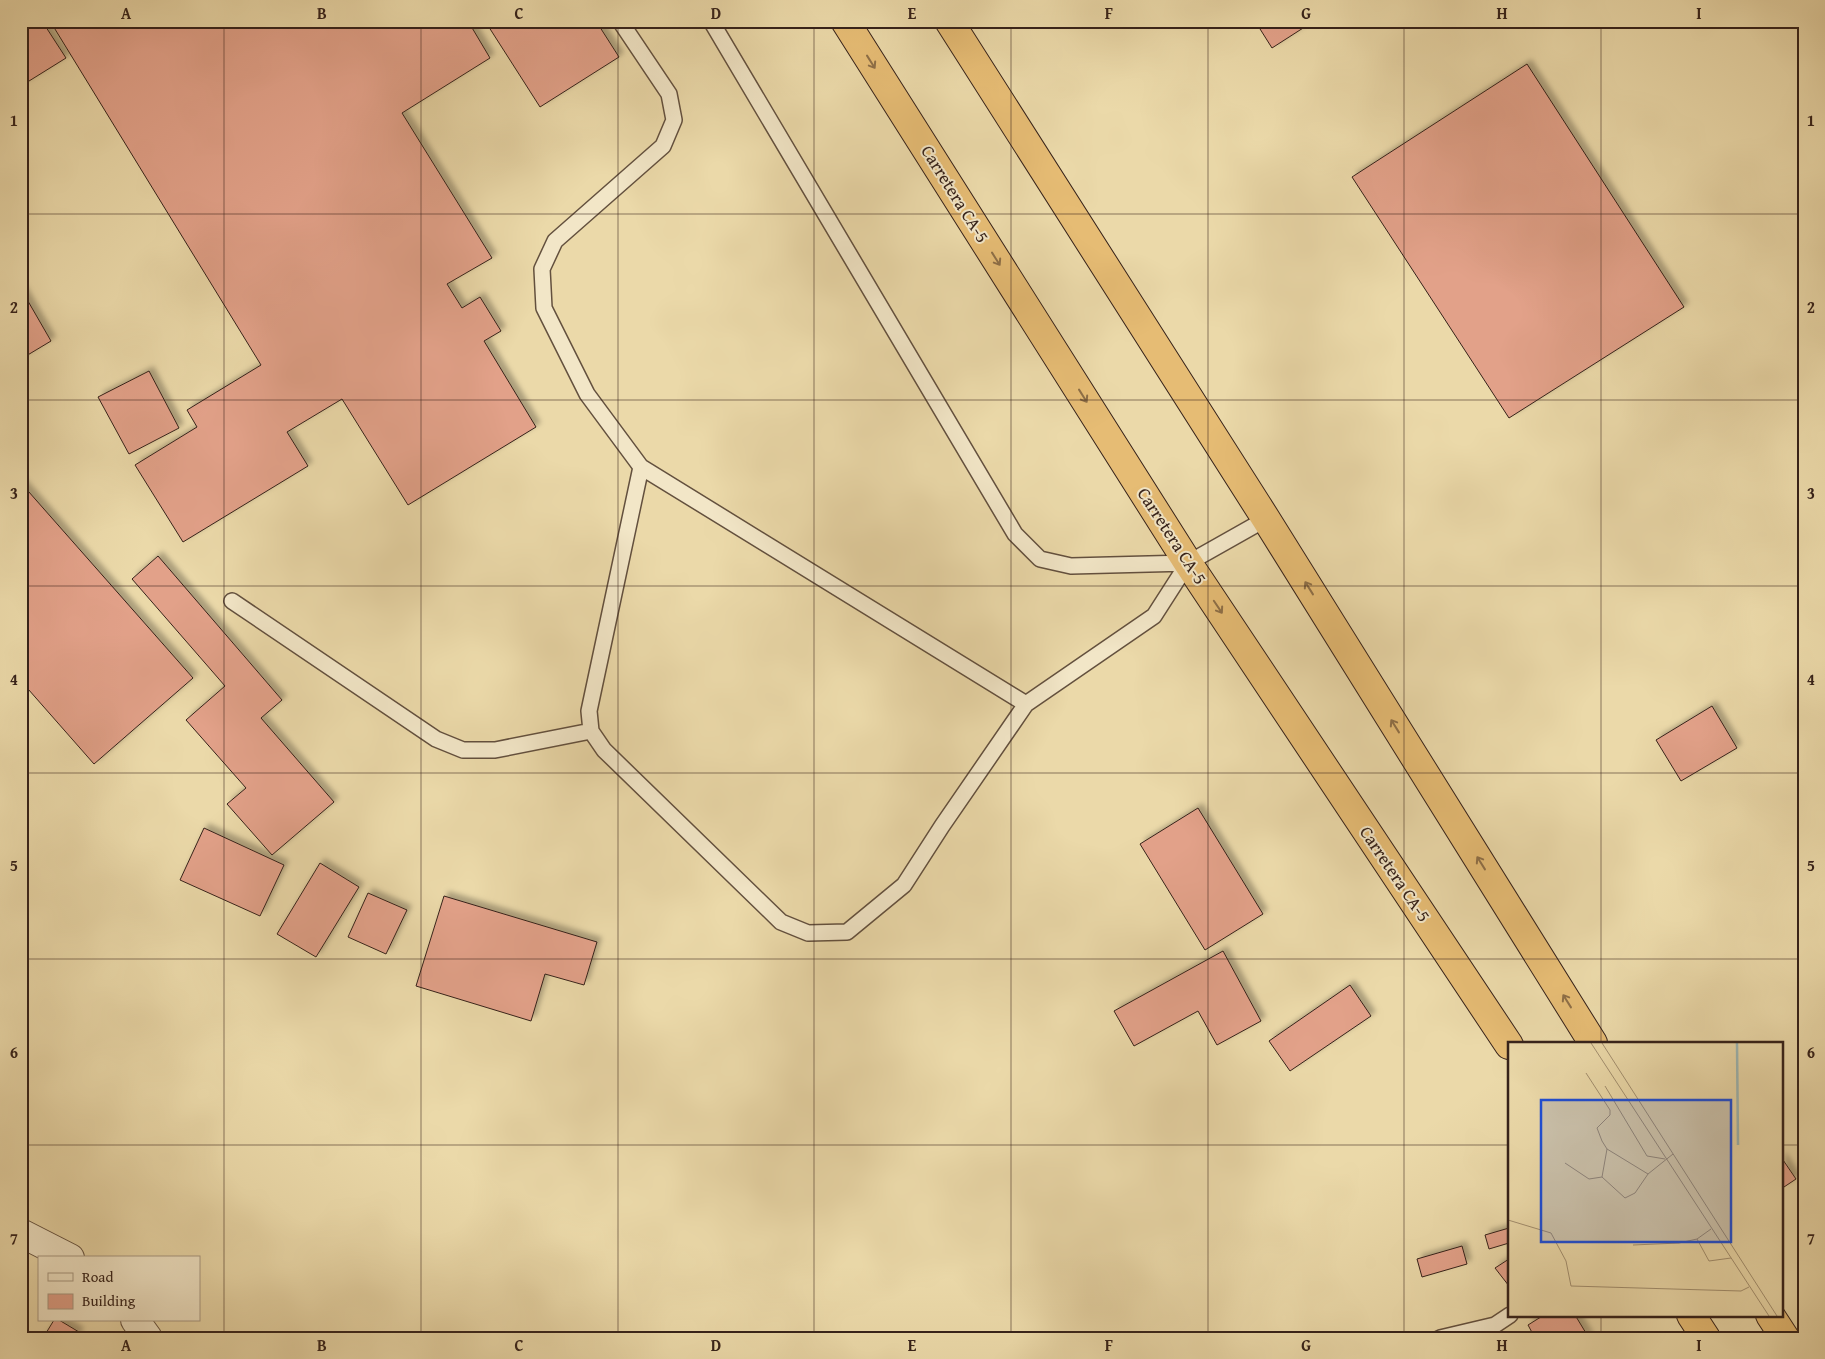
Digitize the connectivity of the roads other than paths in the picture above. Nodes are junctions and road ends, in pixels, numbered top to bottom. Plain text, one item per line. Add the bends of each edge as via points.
1 (620, 21) edge
2 (711, 21) edge
3 (845, 21) edge
4 (949, 21) edge
5 (641, 467) junction
6 (1266, 519) junction
7 (1188, 563) junction
8 (232, 601) dead end
9 (1026, 704) junction
10 (591, 731) junction
11 (1592, 1042) edge
12 (1508, 1043) edge
13 (21, 1233) edge
14 (66, 1256) edge
15 (1509, 1316) edge
16 (1691, 1316) edge
17 (1771, 1316) edge
18 (136, 1322) edge
19 (1498, 1331) edge
20 (148, 1338) edge
21 (1440, 1338) edge
22 (1706, 1338) edge
23 (1784, 1338) edge

1 - 5 lane via 669,94 674,120 663,146 555,241 542,269 544,308 587,394
2 - 7 lane via 1015,534 1040,559 1071,566
3 -> 7 highway, Carretera CA-5
4 - 6 highway
5 - 9 lane
5 - 10 lane via 589,711
6 - 7 lane
11 -> 6 highway
7 - 9 lane via 1154,616
7 -> 12 highway, Carretera CA-5
8 - 10 lane via 436,739 463,750 496,750
9 - 10 lane via 904,885 847,932 808,933 782,922 604,750
13 - 14 street
15 - 19 lane
16 - 22 highway
17 - 23 highway
18 - 20 street
19 - 21 lane

